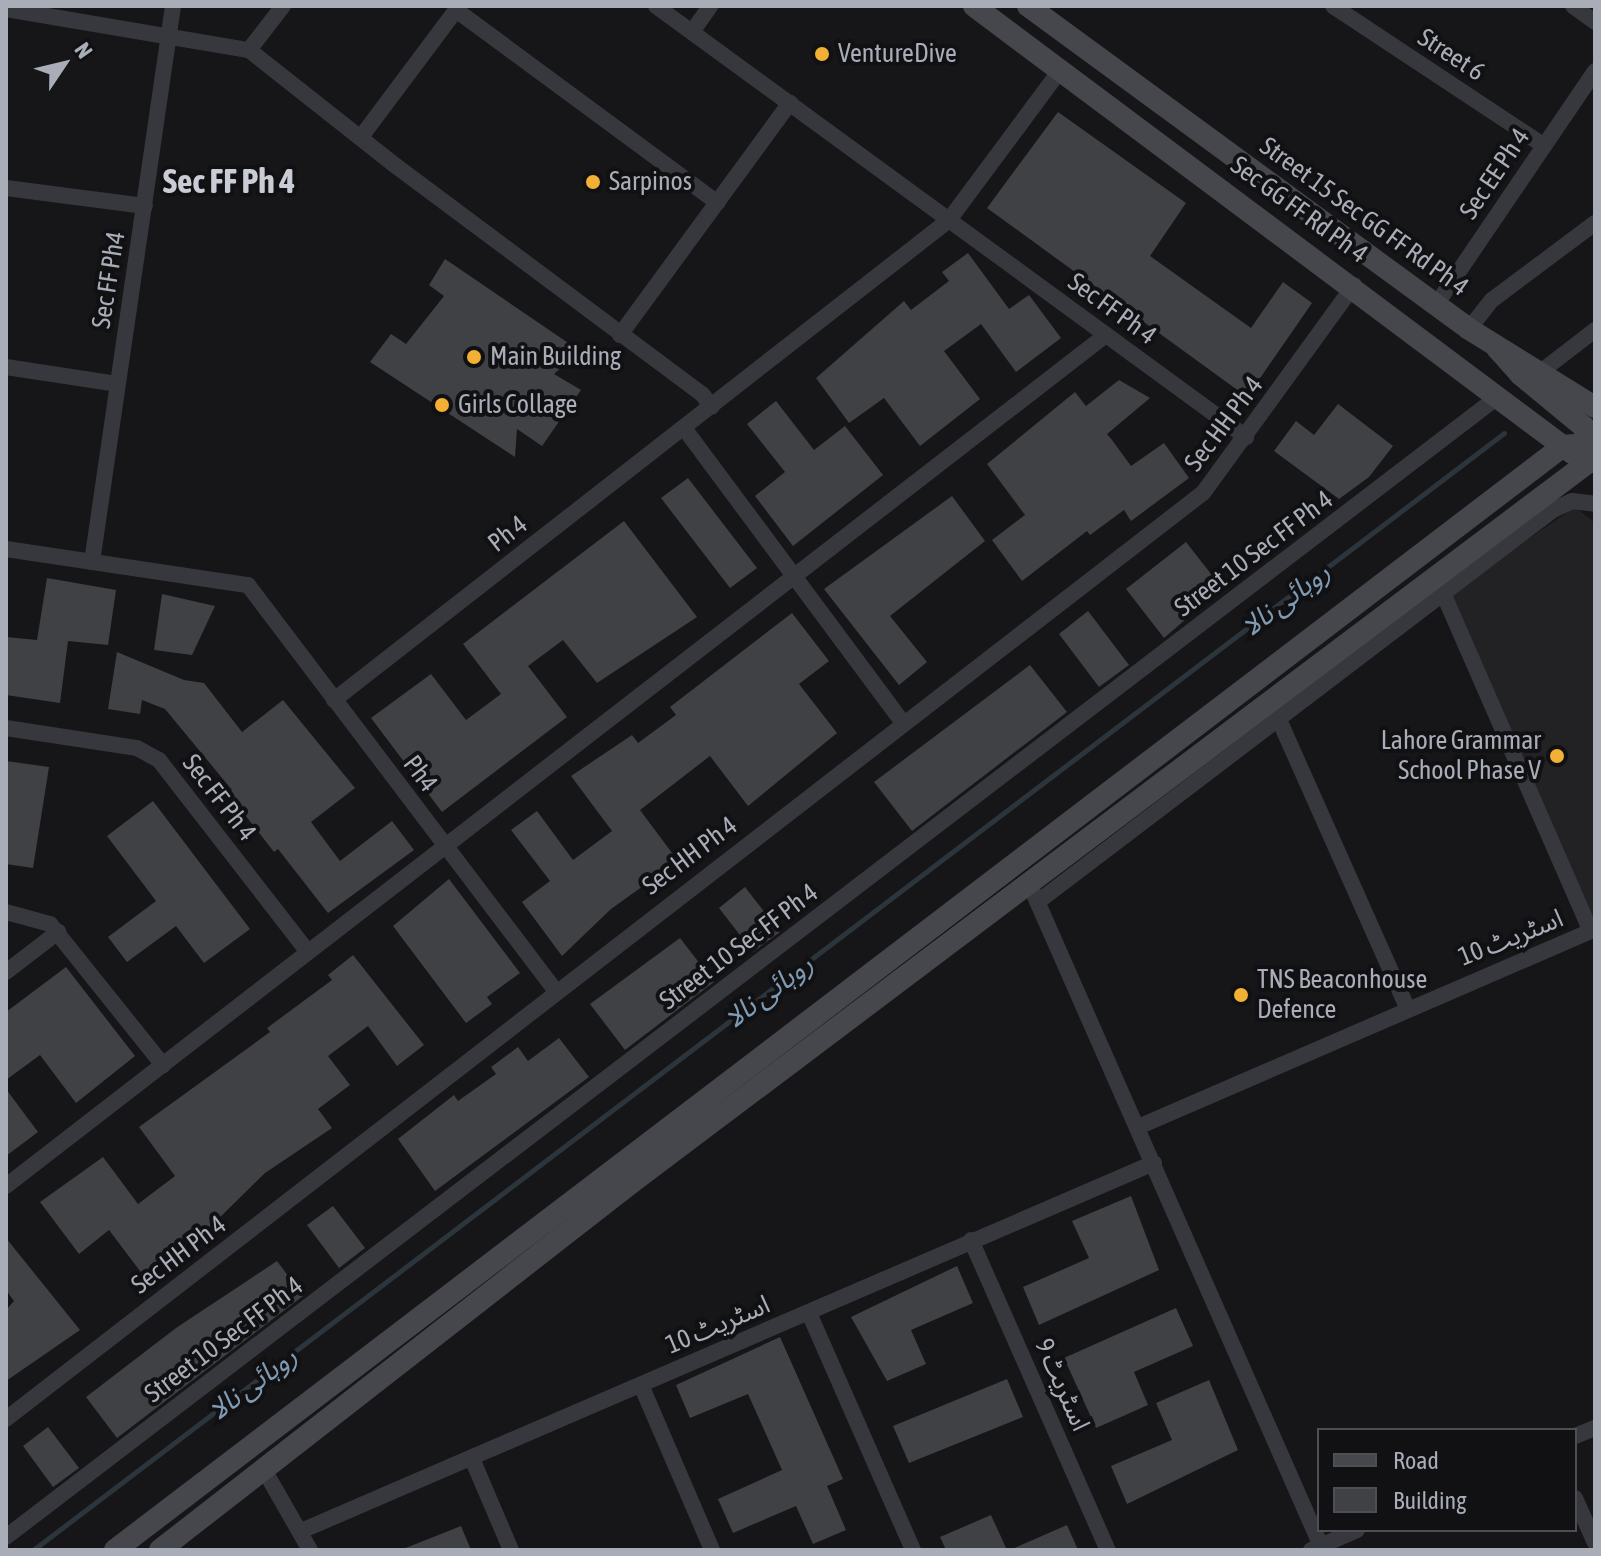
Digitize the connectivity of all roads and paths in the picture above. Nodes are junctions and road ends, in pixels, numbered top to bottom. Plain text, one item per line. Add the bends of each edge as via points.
1 (173, 6) edge
2 (283, 6) edge
3 (656, 6) edge
4 (710, 6) edge
5 (974, 6) edge
6 (1028, 6) edge
7 (1333, 6) edge
8 (1573, 6) edge
9 (457, 8) edge
10 (6, 9) edge
11 (1595, 22) edge
12 (692, 32) junction
13 (169, 34) junction
14 (249, 50) junction
15 (1061, 69) junction
16 (1595, 71) edge
17 (790, 103) junction
18 (361, 137) junction
19 (1543, 145) junction
20 (6, 188) edge
21 (718, 203) junction
22 (145, 206) junction
23 (949, 220) junction
24 (1595, 223) edge
25 (1354, 285) junction
26 (1436, 305) junction
27 (1469, 329) junction
28 (1595, 330) edge
29 (620, 335) junction
30 (1106, 335) junction
31 (1497, 348) junction
32 (6, 367) edge
33 (1543, 370) junction
34 (117, 384) junction
35 (1500, 395) junction
36 (712, 407) junction
37 (1595, 407) edge
38 (684, 428) junction
39 (1246, 437) junction
40 (1563, 446) junction
41 (1591, 455) edge
42 (1595, 504) edge
43 (6, 549) edge
44 (92, 562) junction
45 (794, 576) junction
46 (1443, 593) junction
47 (334, 700) junction
48 (1280, 722) junction
49 (903, 723) junction
50 (6, 728) edge
51 (1231, 745) junction
52 (446, 848) junction
53 (1034, 892) junction
54 (6, 912) edge
55 (1593, 930) edge
56 (58, 932) junction
57 (308, 952) junction
58 (6, 972) edge
59 (555, 990) junction
60 (1407, 1007) junction
61 (163, 1065) junction
62 (1138, 1127) junction
63 (1154, 1163) junction
64 (6, 1186) edge
65 (971, 1240) junction
66 (809, 1313) junction
67 (641, 1385) junction
68 (6, 1419) edge
69 (473, 1461) junction
70 (263, 1468) junction
71 (1577, 1502) edge
72 (301, 1531) junction
73 (1352, 1532) edge
74 (6, 1537) edge
75 (1595, 1543) edge
76 (1316, 1548) edge
77 (115, 1550) edge
78 (160, 1550) edge
79 (310, 1550) edge
80 (511, 1550) edge
81 (712, 1550) edge
82 (913, 1550) edge
83 (1108, 1550) edge

1 - 13 street, Sec FF Ph4
2 - 14 street
3 - 12 street, Sec FF Ph 4
4 - 12 street
5 - 15 main road, Sec GG FF Rd Ph 4
6 - 26 main road, Street 15 Sec GG FF Rd Ph 4
7 - 19 street, Street 6
8 - 11 street
9 - 18 street
9 - 21 street
10 - 13 street
12 - 17 street, Sec FF Ph 4
13 - 14 street
13 - 22 street, Sec FF Ph4
14 - 18 street
15 - 23 street
15 - 25 main road, Sec GG FF Rd Ph 4
16 - 19 street, Sec EE Ph 4
17 - 21 street
17 - 23 street, Sec FF Ph 4
18 - 29 street
19 - 26 street, Sec EE Ph 4
20 - 22 street
21 - 29 street
22 - 34 street, Sec FF Ph4
23 - 30 street, Sec FF Ph 4
23 - 36 street, Ph 4
24 - 27 street via 1492,300
25 - 35 main road, Sec GG FF Rd Ph 4
25 - 39 street, Sec HH Ph 4
26 - 27 main road, Street 15 Sec GG FF Rd Ph 4
27 - 31 main road, Street 15 Sec GG FF Rd Ph 4
28 - 33 street
29 - 36 street via 702,394
30 - 39 street, Sec FF Ph 4
30 - 45 street
31 - 33 main road, Street 15 Sec GG FF Rd Ph 4
31 - 41 main road via 1521,375 1577,420
32 - 34 street
33 - 37 main road, Street 15 Sec GG FF Rd Ph 4
34 - 44 street, Sec FF Ph4
35 - 40 main road, Sec GG FF Rd Ph 4
35 - 74 street, Street 10 Sec FF Ph 4
36 - 38 street, Ph 4
38 - 45 street
38 - 47 street, Ph 4
39 - 49 street, Sec HH Ph 4 via 1203,493
40 - 41 main road, Sec GG FF Rd Ph 4
40 - 77 main road
41 - 51 main road
42 - 46 street via 1572,501 1553,510
43 - 44 street
44 - 47 street, Ph4 via 248,585
45 - 49 street
45 - 52 street
46 - 48 street
46 - 55 street
47 - 52 street, Ph4
48 - 51 street
48 - 60 street
49 - 59 street, Sec HH Ph 4
50 - 57 street, Sec FF Ph 4 via 137,748 159,760
51 - 53 main road
52 - 57 street
52 - 59 street, Ph4
53 - 62 street
53 - 70 main road
54 - 56 street via 40,918
55 - 60 street, اسٹریٹ 10
56 - 58 street
56 - 61 street
57 - 61 street
59 - 68 street, Sec HH Ph 4
60 - 62 street, اسٹریٹ 10
61 - 64 street
62 - 63 street
63 - 65 street, اسٹریٹ 10
63 - 76 street
65 - 66 street, اسٹریٹ 10
65 - 83 street, اسٹریٹ 9
66 - 67 street, اسٹریٹ 10
66 - 82 street
67 - 69 street, اسٹریٹ 10
67 - 81 street
69 - 72 street, اسٹریٹ 10
69 - 80 street
70 - 72 street
70 - 78 main road
71 - 75 street
72 - 79 street
73 - 76 street

